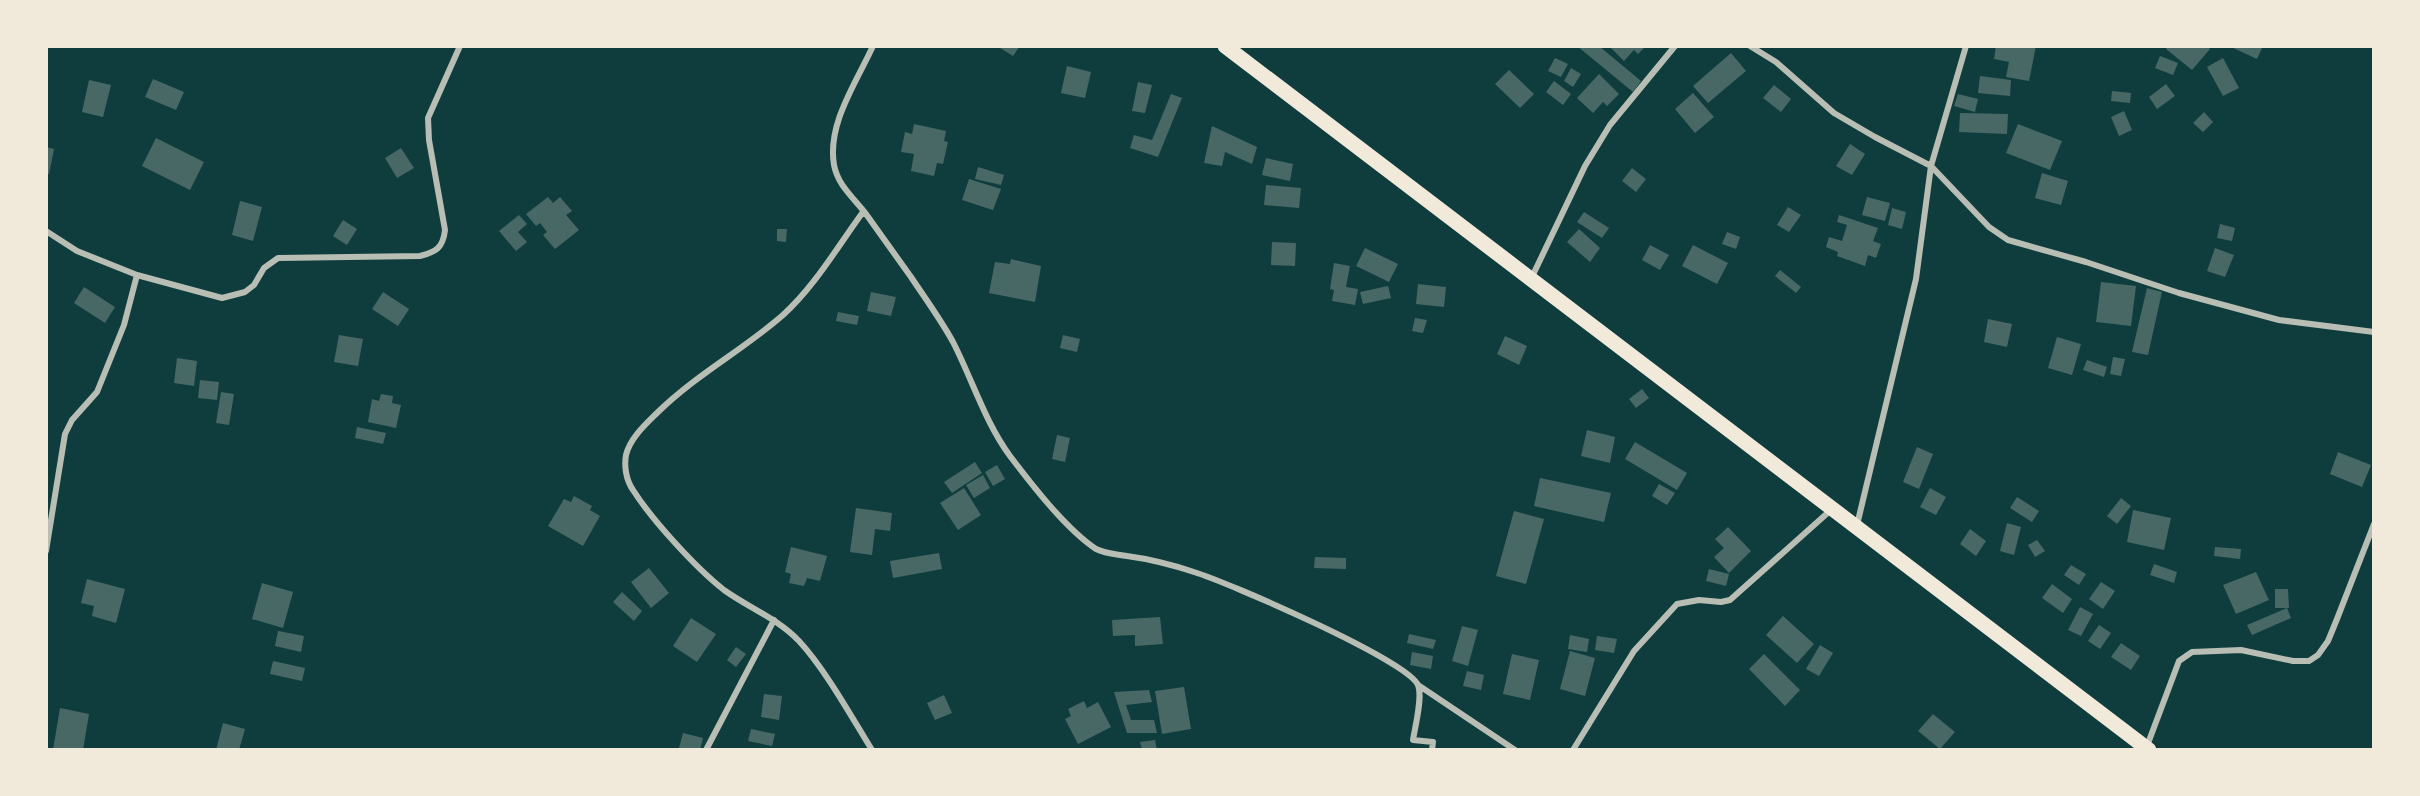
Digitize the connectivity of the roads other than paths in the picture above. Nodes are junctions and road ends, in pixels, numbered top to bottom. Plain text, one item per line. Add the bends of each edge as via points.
1 (460, 46) edge
2 (873, 46) edge
3 (1225, 46) edge
4 (1675, 46) edge
5 (1750, 46) edge
6 (1966, 46) edge
7 (1931, 166) junction
8 (864, 212) junction
9 (46, 231) edge
10 (137, 275) junction
11 (1532, 279) junction
12 (2373, 332) edge
13 (1832, 508) junction
14 (2373, 524) edge
15 (1856, 527) junction
16 (46, 551) edge
17 (774, 620) junction
18 (1418, 685) junction
19 (2148, 748) edge
20 (706, 750) edge
21 (872, 750) edge
22 (1432, 750) edge
23 (1515, 750) edge
24 (1573, 750) edge

1 - 10 street via 428,117 445,230 444,242 435,252 420,256 278,258 264,268 245,292 222,298
2 - 8 street via 836,126 832,149 844,190
3 - 11 main road
4 - 11 street via 1610,125 1585,166
5 - 7 street via 1776,62 1834,113
6 - 7 street
7 - 12 street via 1989,227 2008,240 2279,320
7 - 15 street via 1917,279
8 - 17 street via 800,298 686,385 633,439 626,455 632,489 676,544 724,590
8 - 18 street via 952,341 1008,454 1087,543 1104,553 1220,580 1378,656
9 - 10 street via 77,251
10 - 16 street via 124,325 97,393 72,420 65,434
11 - 13 main road
13 - 15 main road
13 - 24 street via 1730,600 1677,604 1634,651
14 - 19 street via 2337,620 2318,655 2309,661 2294,661 2241,650 2192,652 2180,661
15 - 19 main road
17 - 20 street
17 - 21 street via 813,658
18 - 22 street via 1413,740 1432,742
18 - 23 street

